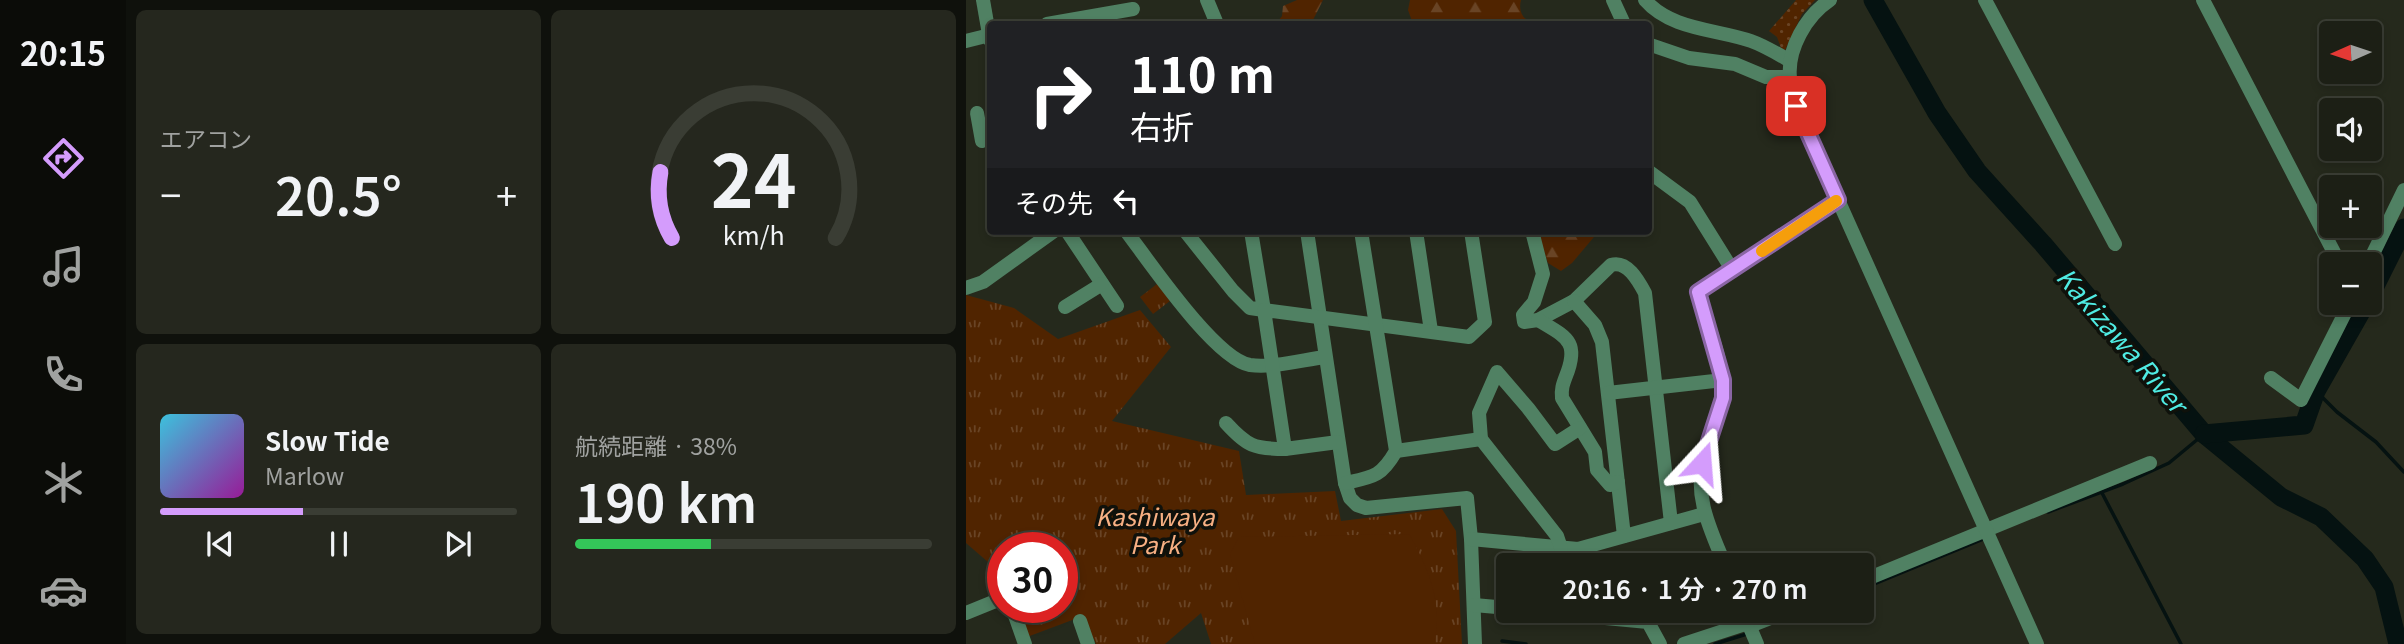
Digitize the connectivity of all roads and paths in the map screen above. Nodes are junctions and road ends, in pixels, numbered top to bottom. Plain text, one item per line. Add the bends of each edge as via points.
1 (983, 0) edge
2 (1207, 0) edge
3 (1613, 0) edge
4 (1645, 0) edge
5 (1985, 0) edge
6 (2203, 0) edge
7 (1828, 1) edge
8 (1133, 9) dead end
9 (987, 21) edge
10 (1064, 21) edge
11 (1216, 21) edge
12 (1623, 21) edge
13 (987, 38) edge
14 (966, 41) edge
15 (1652, 45) edge
16 (1790, 61) junction
17 (1789, 76) junction
18 (977, 113) dead end
19 (986, 140) edge
20 (966, 144) edge
21 (1652, 174) edge
22 (2404, 190) edge
23 (1838, 200) junction
24 (1070, 235) edge
25 (1129, 235) edge
26 (1188, 235) edge
27 (1198, 235) edge
28 (1252, 235) edge
29 (1308, 235) edge
30 (1363, 235) edge
31 (1417, 235) edge
32 (1472, 235) edge
33 (1533, 235) edge
34 (1032, 238) edge
35 (2115, 244) dead end
36 (1200, 250) junction
37 (2334, 252) edge
38 (2374, 252) edge
39 (1733, 271) junction
40 (1102, 284) junction
41 (966, 288) edge
42 (1574, 301) junction
43 (1117, 306) dead end
44 (1065, 307) dead end
45 (1264, 310) junction
46 (2344, 315) edge
47 (1319, 318) junction
48 (1538, 320) junction
49 (1377, 325) junction
50 (1431, 331) junction
51 (1325, 357) junction
52 (1270, 364) junction
53 (2270, 378) dead end
54 (1723, 380) junction
55 (1655, 388) junction
56 (1608, 393) junction
57 (1226, 424) dead end
58 (1580, 428) junction
59 (1481, 439) junction
60 (1338, 442) junction
61 (1285, 449) junction
62 (1396, 451) junction
63 (2150, 463) dead end
64 (1618, 482) junction
65 (1345, 483) junction
66 (1704, 514) junction
67 (1671, 523) junction
68 (1987, 530) junction
69 (1624, 536) junction
70 (1471, 539) junction
71 (1561, 548) junction
72 (1720, 553) edge
73 (1874, 576) edge
74 (987, 604) edge
75 (1474, 605) junction
76 (1496, 607) edge
77 (966, 612) edge
78 (1080, 621) dead end
79 (1018, 623) edge
80 (1649, 623) edge
81 (1739, 623) edge
82 (1748, 623) edge
83 (1025, 644) edge
84 (1088, 644) edge
85 (1475, 644) edge
86 (1661, 644) edge
87 (1684, 644) edge
88 (1757, 644) edge
89 (2037, 644) edge

1 - 9 street
2 - 11 street
3 - 12 street
4 - 16 street via 1672,20 1754,42
5 - 35 street
6 - 37 street
7 - 16 street via 1803,29
8 - 10 street
13 - 14 street
15 - 17 street via 1689,58 1735,64 1766,77
16 - 17 street
17 - 23 street via 1796,106
18 - 19 street
19 - 20 street
21 - 39 street via 1690,202
22 - 38 street
23 - 39 street
23 - 68 street
24 - 40 street
25 - 52 street via 1196,322 1232,357 1252,365
26 - 36 street
27 - 36 street
28 - 45 street
29 - 47 street
30 - 49 street
31 - 50 street
32 - 50 street via 1485,322 1469,337
33 - 48 street via 1543,274 1523,319 1529,323
34 - 41 street via 983,282
36 - 45 street via 1250,308
39 - 54 street via 1698,292
40 - 43 street
40 - 44 street
42 - 48 street
42 - 55 street via 1611,265 1621,263 1628,268 1645,293
42 - 56 street via 1599,332
45 - 47 street
45 - 52 street
46 - 53 street via 2301,400
47 - 49 street
47 - 51 street
48 - 58 street via 1560,333 1571,349 1572,363 1561,393
49 - 50 street
49 - 62 street
51 - 52 street
51 - 60 street
52 - 61 street
54 - 55 street
54 - 66 street via 1723,398 1702,463
55 - 56 street
55 - 67 street
56 - 64 street
57 - 61 street via 1244,443 1260,449
58 - 59 street via 1555,444 1497,372 1478,416
58 - 64 street via 1595,452 1597,470 1610,485
59 - 62 street
59 - 71 street via 1550,525
60 - 61 street
60 - 65 street
62 - 65 street via 1375,477
63 - 68 street
64 - 69 street
65 - 70 street via 1350,498 1366,508 1467,498
66 - 67 street
66 - 72 street
67 - 69 street
68 - 73 street
68 - 89 street
69 - 71 street via 1583,548
70 - 71 street
70 - 75 street
74 - 77 street
75 - 76 street
75 - 85 street
78 - 84 street
79 - 83 street
80 - 86 street
81 - 87 street
82 - 88 street

